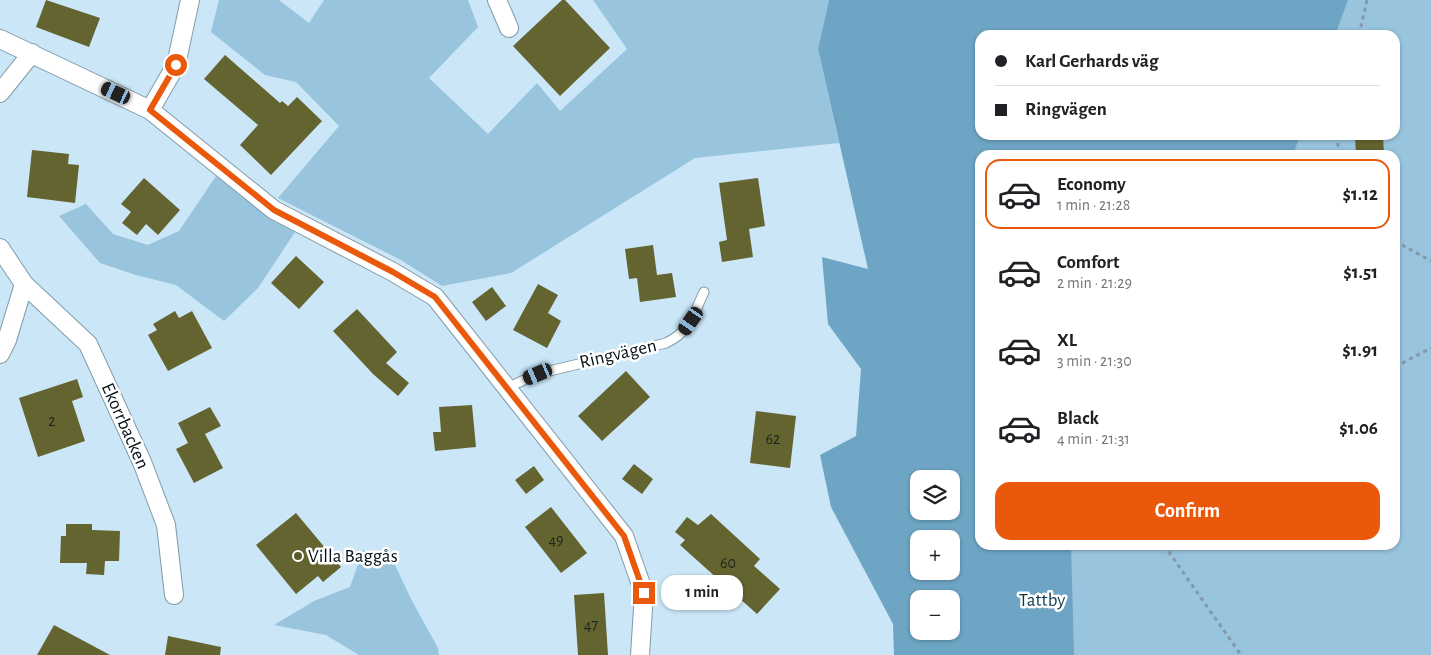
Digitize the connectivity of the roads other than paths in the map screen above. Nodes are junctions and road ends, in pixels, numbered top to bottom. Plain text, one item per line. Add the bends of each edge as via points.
1 (190, 0) edge
2 (497, 0) edge
3 (508, 28) dead end
4 (0, 38) edge
5 (32, 53) junction
6 (0, 93) edge
7 (150, 110) junction
8 (0, 248) edge
9 (24, 284) junction
10 (704, 292) dead end
11 (0, 354) edge
12 (507, 388) junction
13 (174, 595) dead end
14 (640, 655) edge

1 - 7 street via 176,65
2 - 3 street
4 - 5 street
5 - 6 street
5 - 7 street
7 - 12 street via 274,210 435,297
8 - 9 street, Ekorrbacken
9 - 11 street
9 - 13 street, Ekorrbacken via 88,344 142,462 166,524
10 - 12 lane, Ringvägen via 680,336 666,343 538,374
12 - 14 street via 624,536 644,593

